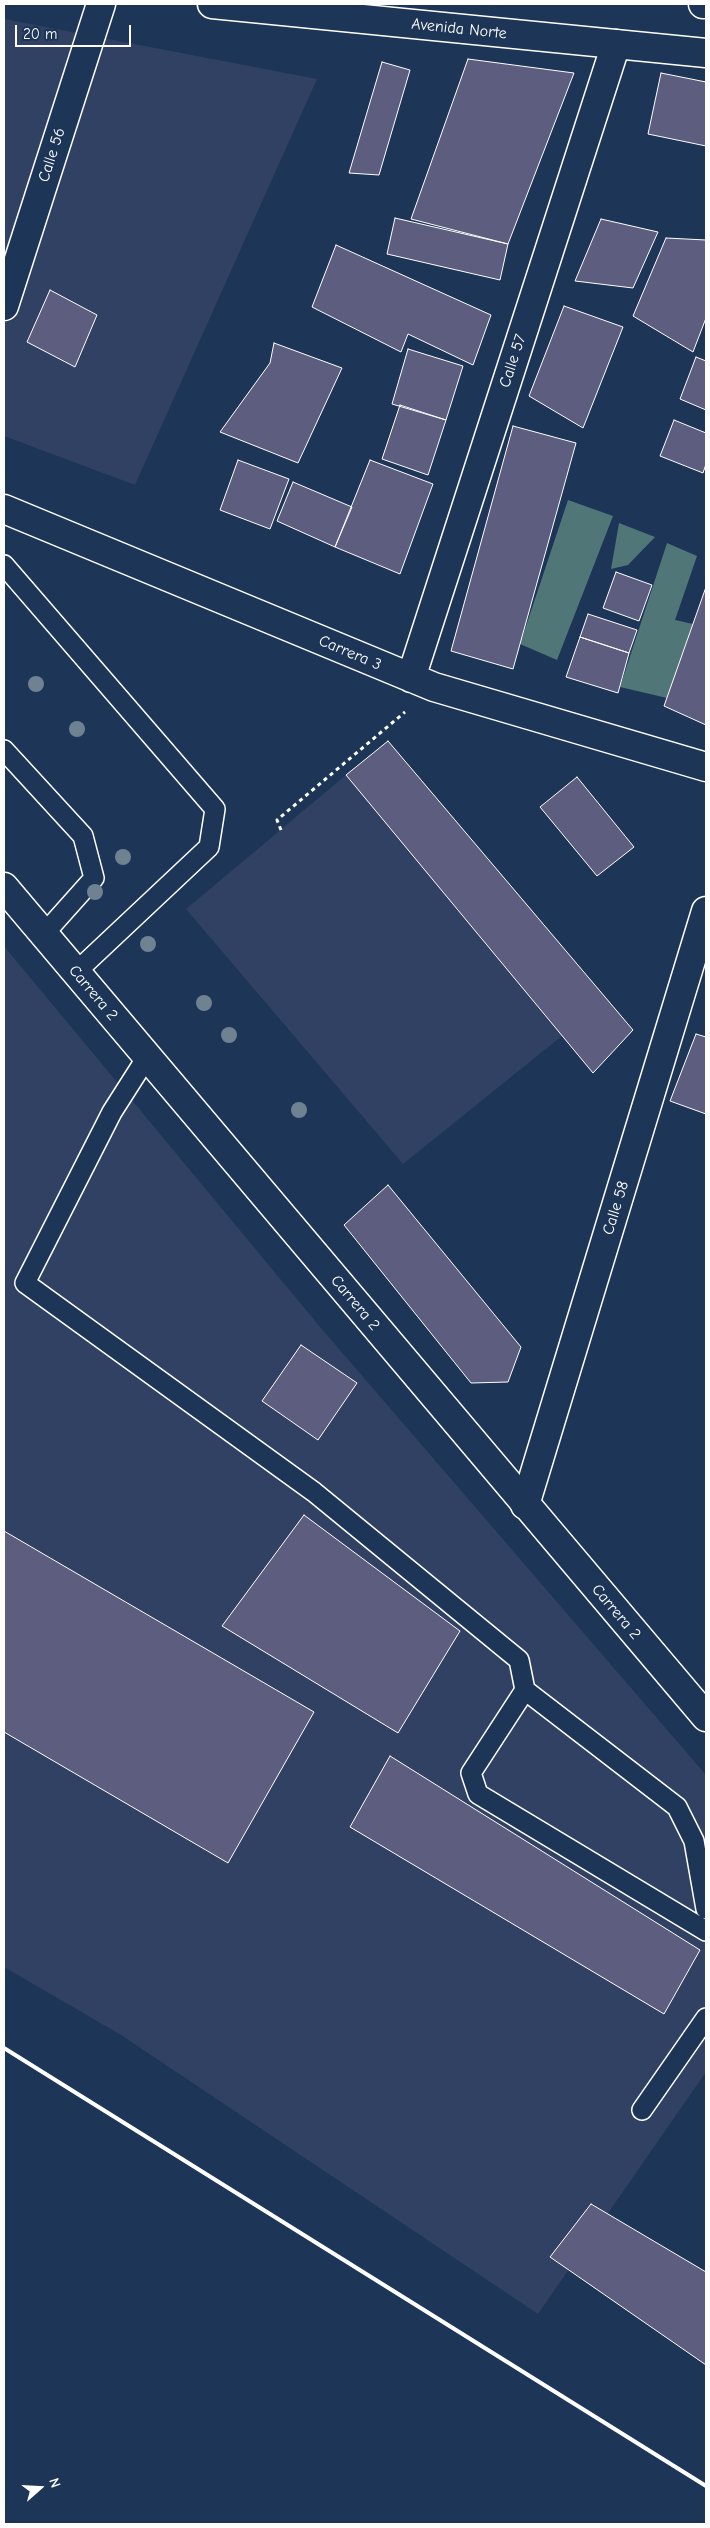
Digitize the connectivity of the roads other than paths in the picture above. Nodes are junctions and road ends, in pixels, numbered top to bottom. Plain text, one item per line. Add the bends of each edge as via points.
1 (101, 4) edge
2 (212, 4) edge
3 (616, 44) junction
4 (706, 53) edge
5 (4, 306) edge
6 (4, 509) edge
7 (4, 565) edge
8 (422, 683) junction
9 (4, 750) edge
10 (706, 767) edge
11 (4, 887) edge
12 (706, 911) edge
13 (44, 934) junction
14 (76, 972) junction
15 (147, 1057) junction
16 (525, 1505) junction
17 (525, 1690) junction
18 (706, 1717) edge
19 (706, 1909) edge
20 (706, 1932) edge
21 (706, 2018) edge
22 (642, 2110) dead end

1 - 5 street, Calle 56
2 - 3 street, Avenida Norte
3 - 4 street, Avenida Norte
3 - 8 street, Calle 57
6 - 8 street, Carrera 3
7 - 14 lane via 215,809 209,847
8 - 10 street, Carrera 3
9 - 13 lane via 83,836 94,878
11 - 13 street, Carrera 2
12 - 16 street, Calle 58
13 - 14 street, Carrera 2
14 - 15 street, Carrera 2
15 - 16 street, Carrera 2
15 - 17 lane via 112,1112 25,1283 314,1492 519,1660
16 - 18 street, Carrera 2
17 - 19 lane via 676,1807 694,1841
17 - 20 lane via 471,1773 478,1794
21 - 22 lane

